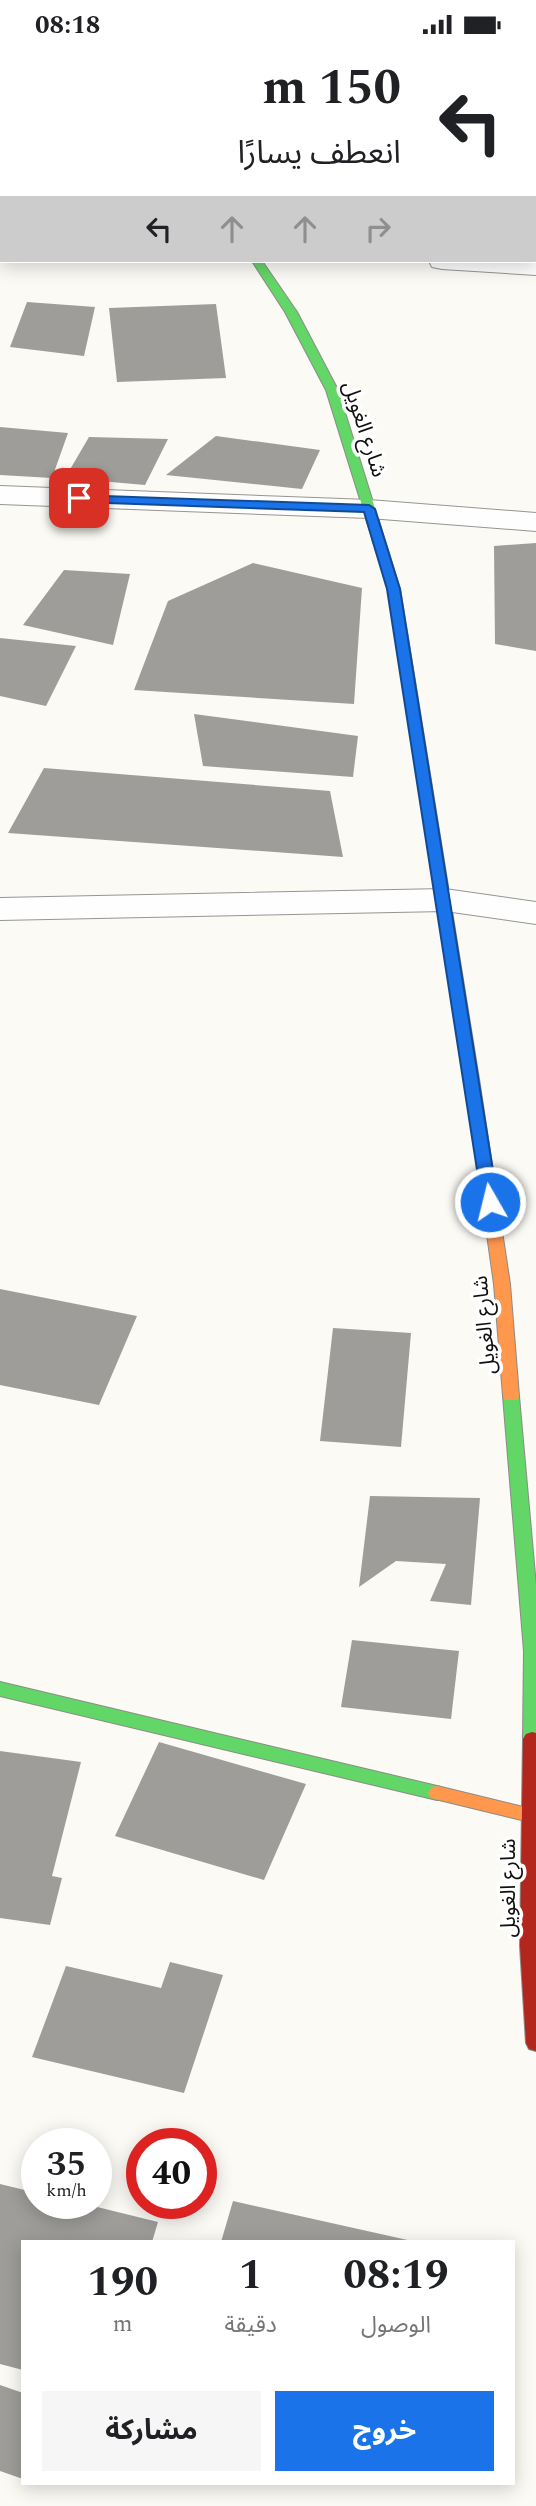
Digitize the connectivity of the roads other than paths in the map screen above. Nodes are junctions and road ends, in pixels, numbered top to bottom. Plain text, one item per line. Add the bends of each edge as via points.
1 (258, 263) edge
2 (474, 263) edge
3 (536, 267) edge
4 (0, 495) edge
5 (369, 509) junction
6 (536, 522) edge
7 (444, 899) junction
8 (0, 909) edge
9 (536, 913) edge
10 (0, 1689) edge
11 (530, 1815) junction
12 (536, 2043) edge

1 - 5 street, شارع الغويل via 291,312 332,390
2 - 3 street
4 - 5 street
5 - 6 street
5 - 7 street, شارع الغويل via 394,589
7 - 8 street
7 - 9 street
7 - 11 street, شارع الغويل via 502,1284 533,1651
10 - 11 street
11 - 12 street, شارع الغويل via 529,1946

